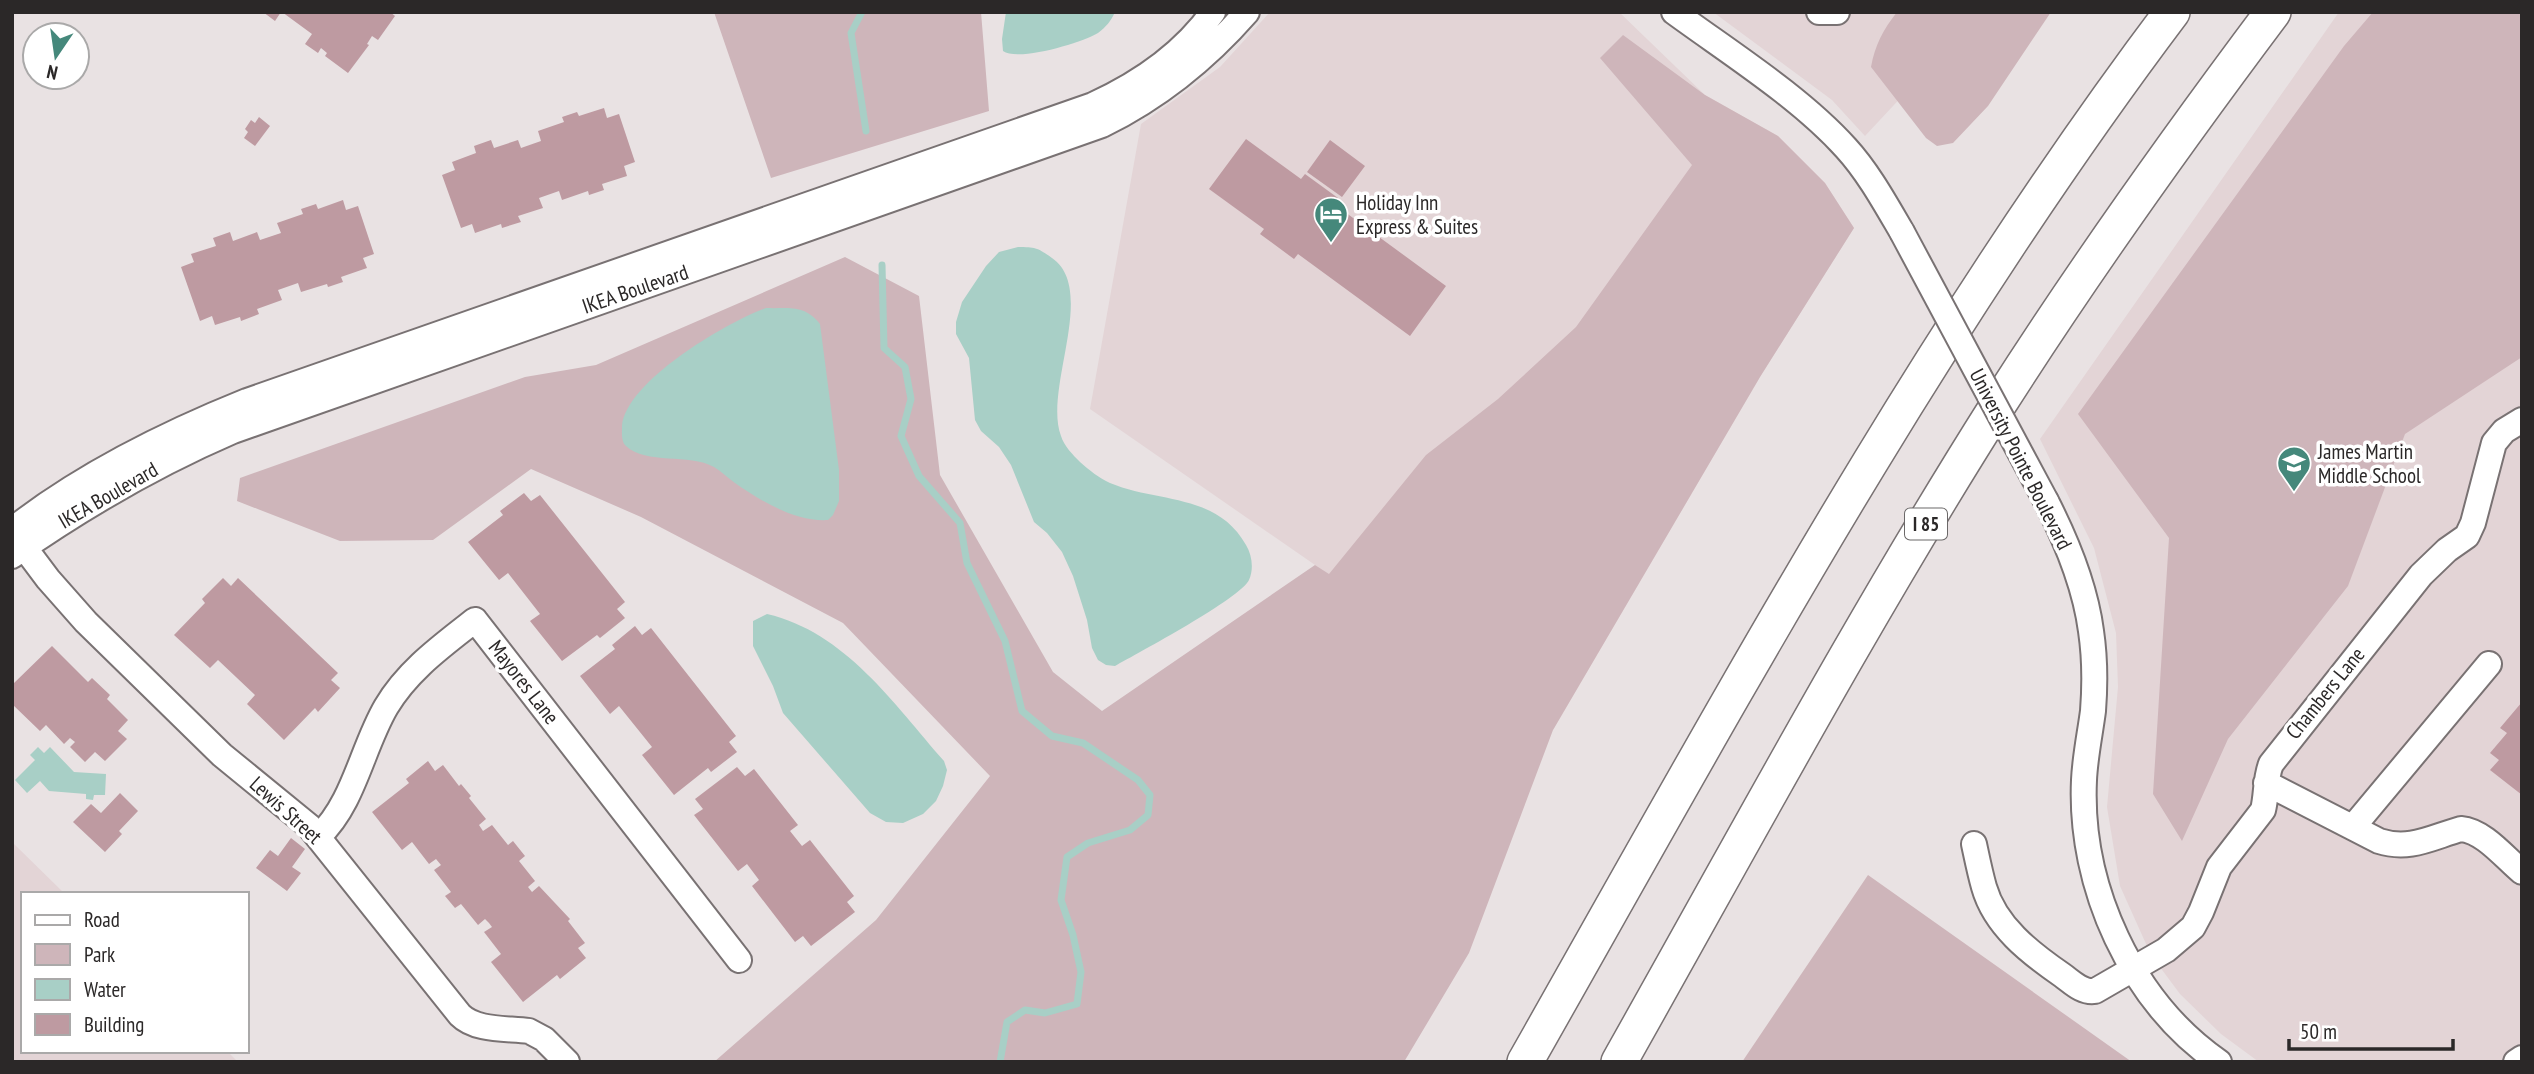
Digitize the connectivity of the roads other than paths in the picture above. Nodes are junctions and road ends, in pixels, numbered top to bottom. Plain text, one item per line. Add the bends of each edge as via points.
1 (1213, 12) edge
2 (1247, 12) edge
3 (1674, 12) edge
4 (1819, 12) edge
5 (1837, 12) edge
6 (2172, 12) edge
7 (2273, 12) edge
8 (628, 280) junction
9 (2522, 420) edge
10 (15, 541) edge
11 (2489, 664) dead end
12 (2266, 783) junction
13 (2353, 827) junction
14 (319, 836) junction
15 (1974, 844) dead end
16 (2522, 872) edge
17 (739, 960) dead end
18 (2134, 969) junction
19 (2522, 1058) edge
20 (567, 1062) edge
21 (1525, 1062) edge
22 (1619, 1062) edge
23 (2219, 1062) edge
24 (2516, 1062) edge

1 - 8 street, IKEA Boulevard via 1167,60 1093,105
2 - 8 street, IKEA Boulevard via 1185,74 1148,101 1102,125
3 - 18 street, University Pointe Boulevard, bridge via 1833,135 1866,173 2060,529 2091,631 2094,691 2084,780 2090,854 2106,912
4 - 5 street
6 - 21 highway via 2121,80 1826,532
7 - 22 highway, I 85 via 2175,145 1998,405 1836,678
8 - 10 street, IKEA Boulevard via 190,449
9 - 12 street, Chambers Lane via 2494,443 2467,536 2421,575 2279,751
10 - 14 street, Lewis Street via 86,622 222,755
11 - 13 street
12 - 13 street
12 - 18 street, Chambers Lane via 2263,810 2219,867 2198,920 2180,939
13 - 16 street via 2379,841 2402,846 2468,830
14 - 17 street, Mayores Lane via 337,817 394,695 421,664 475,620
14 - 20 street, Lewis Street via 466,1021 529,1031
15 - 18 street, Chambers Lane via 1984,889 2010,932 2034,956 2090,992
18 - 23 street, University Pointe Boulevard via 2158,1005
19 - 24 street

